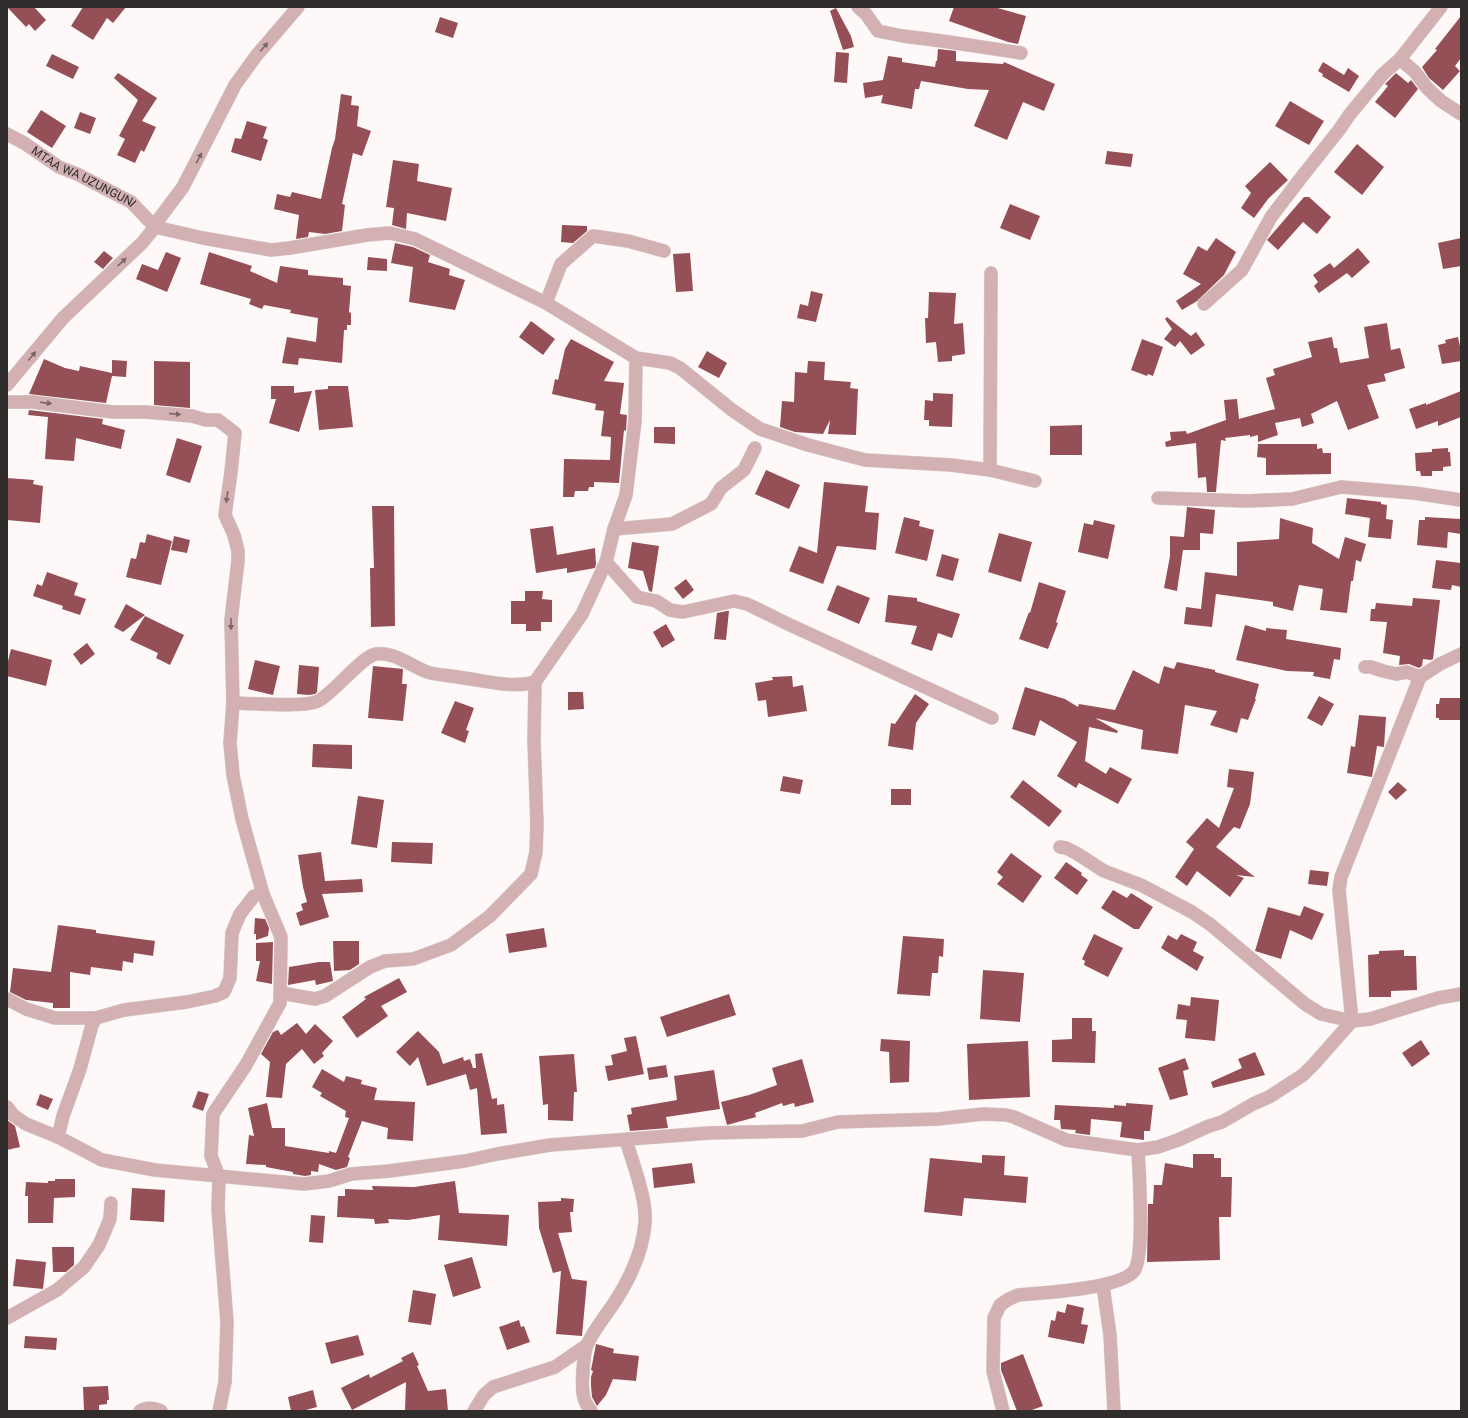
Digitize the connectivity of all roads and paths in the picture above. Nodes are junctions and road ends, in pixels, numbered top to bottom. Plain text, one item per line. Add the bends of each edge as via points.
1 (298, 7) edge
2 (858, 7) edge
3 (1441, 7) edge
4 (1021, 52) dead end
5 (1400, 59) junction
6 (1461, 114) edge
7 (7, 134) edge
8 (155, 227) junction
9 (664, 251) dead end
10 (991, 273) dead end
11 (546, 303) junction
12 (1204, 304) dead end
13 (636, 358) junction
14 (7, 386) edge
15 (7, 402) edge
16 (755, 448) dead end
17 (990, 470) junction
18 (1034, 481) dead end
19 (1158, 498) dead end
20 (1461, 500) edge
21 (614, 529) junction
22 (606, 562) junction
23 (1461, 654) edge
24 (1365, 666) dead end
25 (1420, 677) junction
26 (535, 682) junction
27 (233, 703) junction
28 (992, 718) dead end
29 (1060, 847) dead end
30 (263, 894) junction
31 (281, 993) junction
32 (1461, 994) edge
33 (7, 999) edge
34 (96, 1018) junction
35 (1352, 1021) junction
36 (7, 1107) edge
37 (58, 1137) junction
38 (626, 1140) junction
39 (1138, 1150) junction
40 (219, 1177) junction
41 (111, 1203) dead end
42 (1103, 1286) junction
43 (7, 1318) edge
44 (587, 1345) junction
45 (140, 1411) edge
46 (161, 1411) edge
47 (219, 1411) edge
48 (474, 1411) edge
49 (591, 1411) edge
50 (1003, 1411) edge
51 (1114, 1411) edge

8 -> 1 street via 184,187 235,86 256,56
2 - 4 street via 878,31
3 - 5 street
5 - 6 street via 1432,92
5 - 12 street via 1350,114 1271,217 1242,270
7 - 8 street, MTAA WA UZUNGUNI via 59,167 131,202
8 - 11 street via 271,250 390,233 415,239
14 -> 8 street via 63,318 142,243
9 - 11 street via 628,241 593,236 561,264
10 - 17 street
11 - 13 street
13 - 17 street via 670,363 680,368 732,410 760,428 808,445 865,460 951,464
13 - 21 street via 635,420 626,495
15 -> 27 street via 192,416 218,420 235,433 225,515 238,551 231,620
16 - 21 street via 744,470 722,488 712,504 672,524
17 - 18 street
19 - 20 street via 1246,501 1292,498 1341,487
21 - 22 street
22 - 26 street via 582,614
22 - 28 street via 637,597 656,601 670,610 683,612 734,601 747,604
23 - 25 street
24 - 25 street via 1396,674 1407,672
25 - 35 street via 1341,877 1339,890
26 - 27 street via 525,685 510,684 427,672 388,655 376,654 317,702
26 - 31 street via 536,852 531,874 490,916 451,945 413,959 385,961 370,967 325,996 315,999
27 - 30 street via 230,743 233,775 242,819
29 - 35 street via 1104,871 1141,885 1192,912 1305,1004 1321,1014
30 - 31 street via 281,937
30 - 34 street via 254,896 240,914 232,933 230,978 224,992 187,1002 124,1010
31 - 40 street via 280,1003 246,1065 214,1114 211,1156
32 - 35 street via 1438,998 1370,1019
33 - 34 street via 26,1009 55,1018
34 - 37 street
35 - 39 street via 1303,1075 1269,1097 1222,1122 1178,1140
36 - 37 street via 26,1124
37 - 40 street via 102,1160 155,1170
38 - 39 street via 709,1133 802,1131 838,1122 938,1119 983,1114 1014,1116 1066,1140
38 - 40 street via 550,1145 465,1162 350,1174 329,1181 304,1184
38 - 44 street via 644,1204 645,1224 630,1275
39 - 42 street via 1139,1257 1134,1271 1128,1276
40 - 47 street via 219,1217 227,1322 225,1382
41 - 43 street via 110,1219 99,1246 84,1267 57,1290
42 - 50 street via 1018,1296 1000,1305 994,1318 993,1371
42 - 51 street via 1110,1335
44 - 48 street via 555,1366 493,1387 484,1395
44 - 49 street via 582,1389
45 - 46 street via 155,1408

